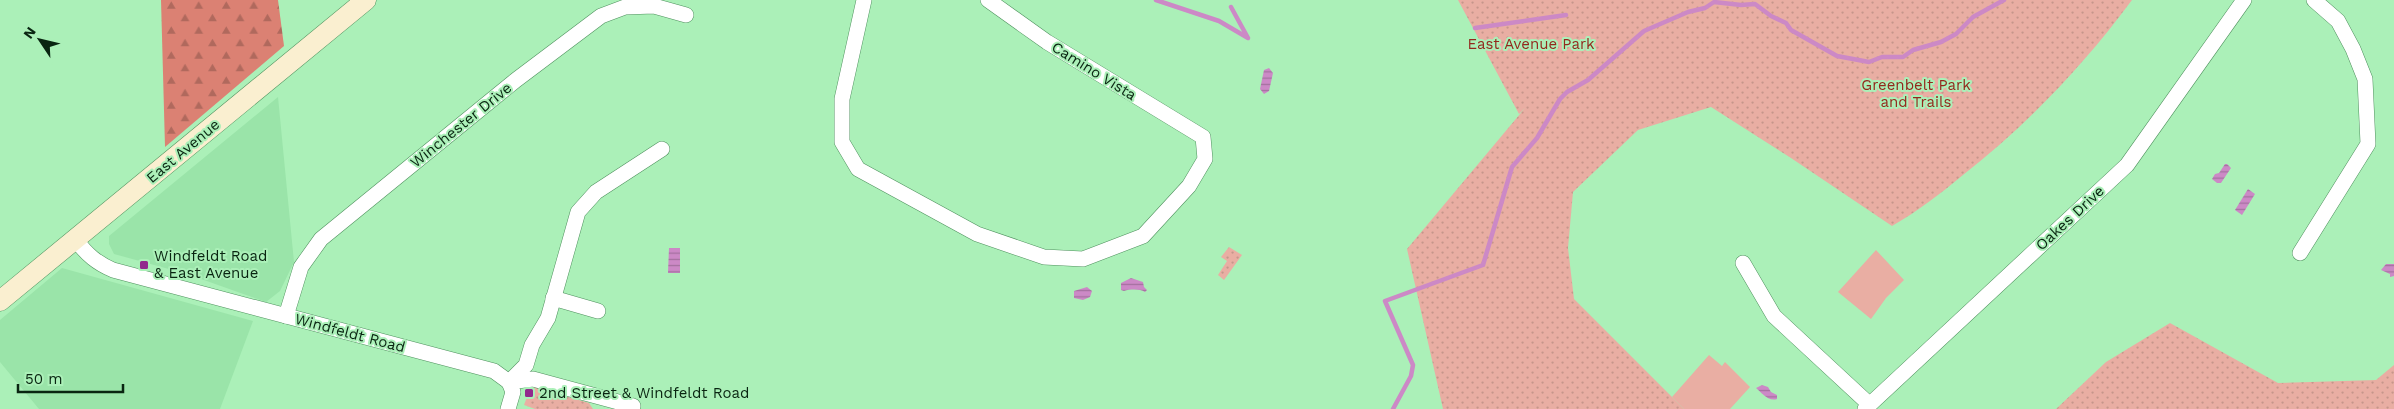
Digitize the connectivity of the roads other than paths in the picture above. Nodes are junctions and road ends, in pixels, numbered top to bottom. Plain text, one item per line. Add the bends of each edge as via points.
1 (366, 0) edge
2 (864, 0) edge
3 (988, 0) edge
4 (2244, 0) edge
5 (2314, 0) edge
6 (686, 15) dead end
7 (662, 149) dead end
8 (76, 240) junction
9 (2300, 253) dead end
10 (1743, 263) dead end
11 (553, 298) junction
12 (0, 301) edge
13 (598, 311) dead end
14 (286, 316) junction
15 (509, 382) junction
16 (609, 405) edge
17 (633, 406) dead end
18 (1867, 407) edge
19 (508, 409) edge

1 - 8 street, East Avenue
2 - 3 street, Camino Vista via 842,99 842,142 858,169 977,234 1044,257 1083,259 1143,236 1189,186 1205,159 1203,137 1046,42
4 - 18 street, Oakes Drive via 2127,165
5 - 9 street via 2338,21 2365,79 2368,144
6 - 14 street, Winchester Drive via 654,6 625,7 593,22 495,96 321,239 301,267
7 - 11 street via 596,192 578,212
8 - 12 street, East Avenue
8 - 14 street, Windfeldt Road via 86,254 114,270
10 - 18 street via 1774,316
11 - 13 street
11 - 15 street via 548,318 532,345 526,365
14 - 15 street, Windfeldt Road via 494,371
15 - 16 street via 533,379
15 - 19 street via 513,392
16 - 17 street

